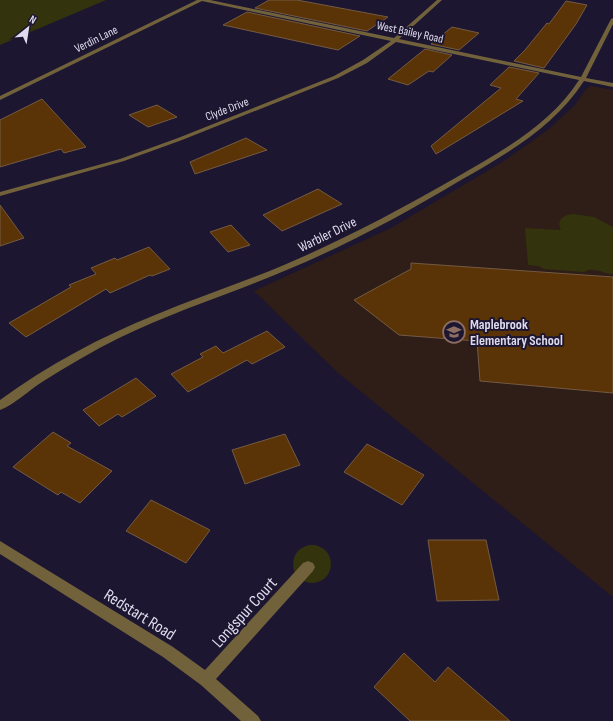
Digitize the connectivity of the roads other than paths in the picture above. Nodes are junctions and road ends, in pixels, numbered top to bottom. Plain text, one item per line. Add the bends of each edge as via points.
1 (202, 0) edge
2 (440, 0) edge
3 (613, 19) edge
4 (396, 40) junction
5 (582, 78) junction
6 (613, 85) edge
7 (0, 98) edge
8 (0, 194) edge
9 (0, 406) edge
10 (0, 547) edge
11 (308, 567) dead end
12 (206, 680) junction
13 (253, 721) edge

1 - 4 street, West Bailey Road
1 - 7 street, Verdin Lane
2 - 4 street, Clyde Drive
3 - 5 street, Warbler Drive
4 - 5 street, West Bailey Road
4 - 8 street, Clyde Drive via 370,59 336,78 180,139 122,160
5 - 6 street, West Bailey Road
5 - 9 street, Warbler Drive via 561,107 530,135 428,196 321,252 158,317 85,352
10 - 12 street, Redstart Road via 168,652
11 - 12 street, Longspur Court
12 - 13 street, Redstart Road

